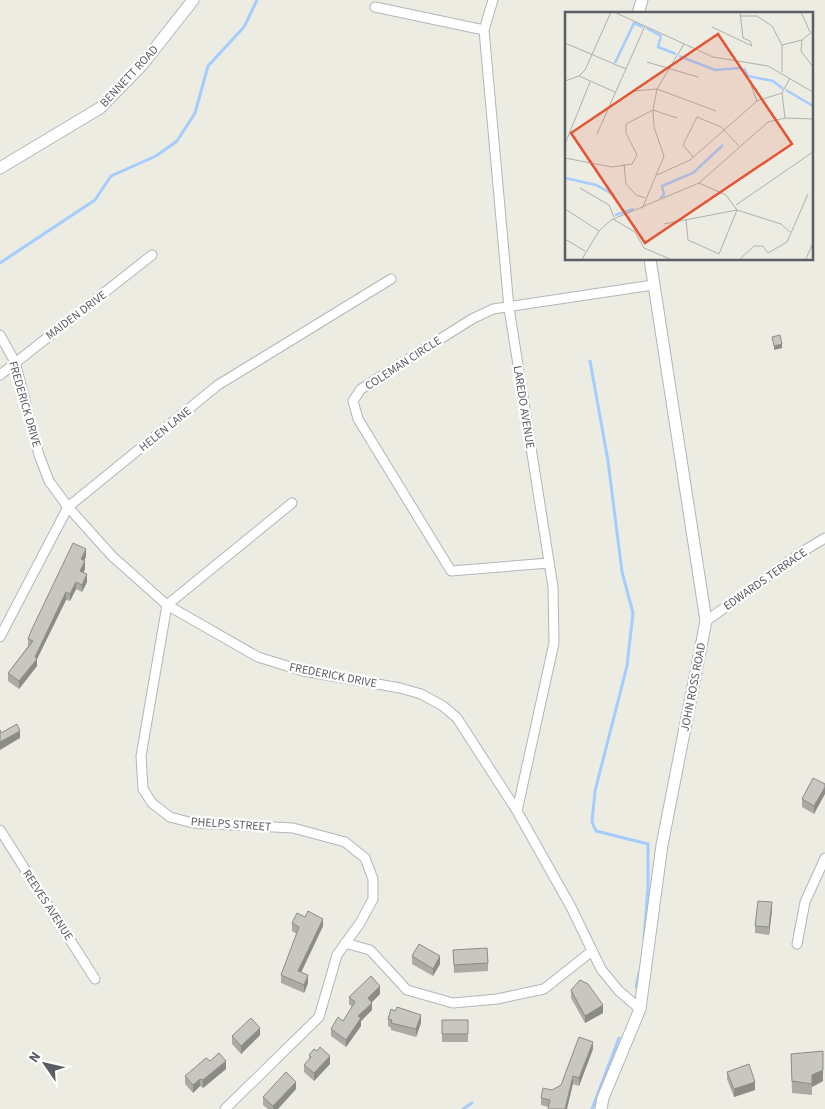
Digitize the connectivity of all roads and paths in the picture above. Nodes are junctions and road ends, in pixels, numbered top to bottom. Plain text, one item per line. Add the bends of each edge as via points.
1 (193, 0) edge
2 (493, 0) edge
3 (375, 7) dead end
4 (484, 30) junction
5 (0, 168) edge
6 (152, 254) dead end
7 (650, 260) edge
8 (391, 279) dead end
9 (653, 285) junction
10 (509, 308) junction
11 (0, 335) edge
12 (15, 362) junction
13 (0, 375) edge
14 (292, 503) dead end
15 (68, 507) junction
16 (825, 538) edge
17 (548, 563) junction
18 (167, 606) junction
19 (706, 621) junction
20 (0, 637) edge
21 (517, 811) junction
22 (0, 830) edge
23 (825, 858) edge
24 (345, 943) junction
25 (797, 944) dead end
26 (592, 951) junction
27 (96, 979) dead end
28 (640, 1009) junction
29 (225, 1109) edge
30 (601, 1109) edge

1 - 5 street, BENNETT ROAD via 142,65 100,108
2 - 4 street, LAREDO AVENUE
3 - 4 street
4 - 10 street, LAREDO AVENUE
6 - 12 street, MAIDEN DRIVE
7 - 9 street, JOHN ROSS ROAD
8 - 15 street, HELEN LANE via 218,385
9 - 10 street, COLEMAN CIRCLE
9 - 19 street, JOHN ROSS ROAD
10 - 17 street, LAREDO AVENUE
10 - 17 street, COLEMAN CIRCLE via 493,309 472,319 362,389 353,401 358,419 451,570
11 - 12 street, FREDERICK DRIVE
12 - 13 street, MAIDEN DRIVE
12 - 15 street, FREDERICK DRIVE via 39,454 49,481
14 - 18 street
15 - 18 street, FREDERICK DRIVE via 112,556
15 - 20 street, HELEN LANE
16 - 19 street, EDWARDS TERRACE
17 - 21 street, LAREDO AVENUE via 553,587 554,643
18 - 21 street, FREDERICK DRIVE via 258,657 302,671 400,688 421,694 443,706 457,718
18 - 24 street, PHELPS STREET via 141,756 142,788 152,803 170,817 193,823 293,828 345,842 365,858 374,879 373,899
19 - 28 street, JOHN ROSS ROAD via 662,845
21 - 26 street, FREDERICK DRIVE
22 - 27 street, REEVES AVENUE
23 - 25 street via 805,902
24 - 26 street via 370,950 407,990 453,1003 497,999 544,989
24 - 29 street, PHELPS STREET via 337,955 319,1017
26 - 28 street, FREDERICK DRIVE via 601,969 619,991
28 - 30 street, JOHN ROSS ROAD

